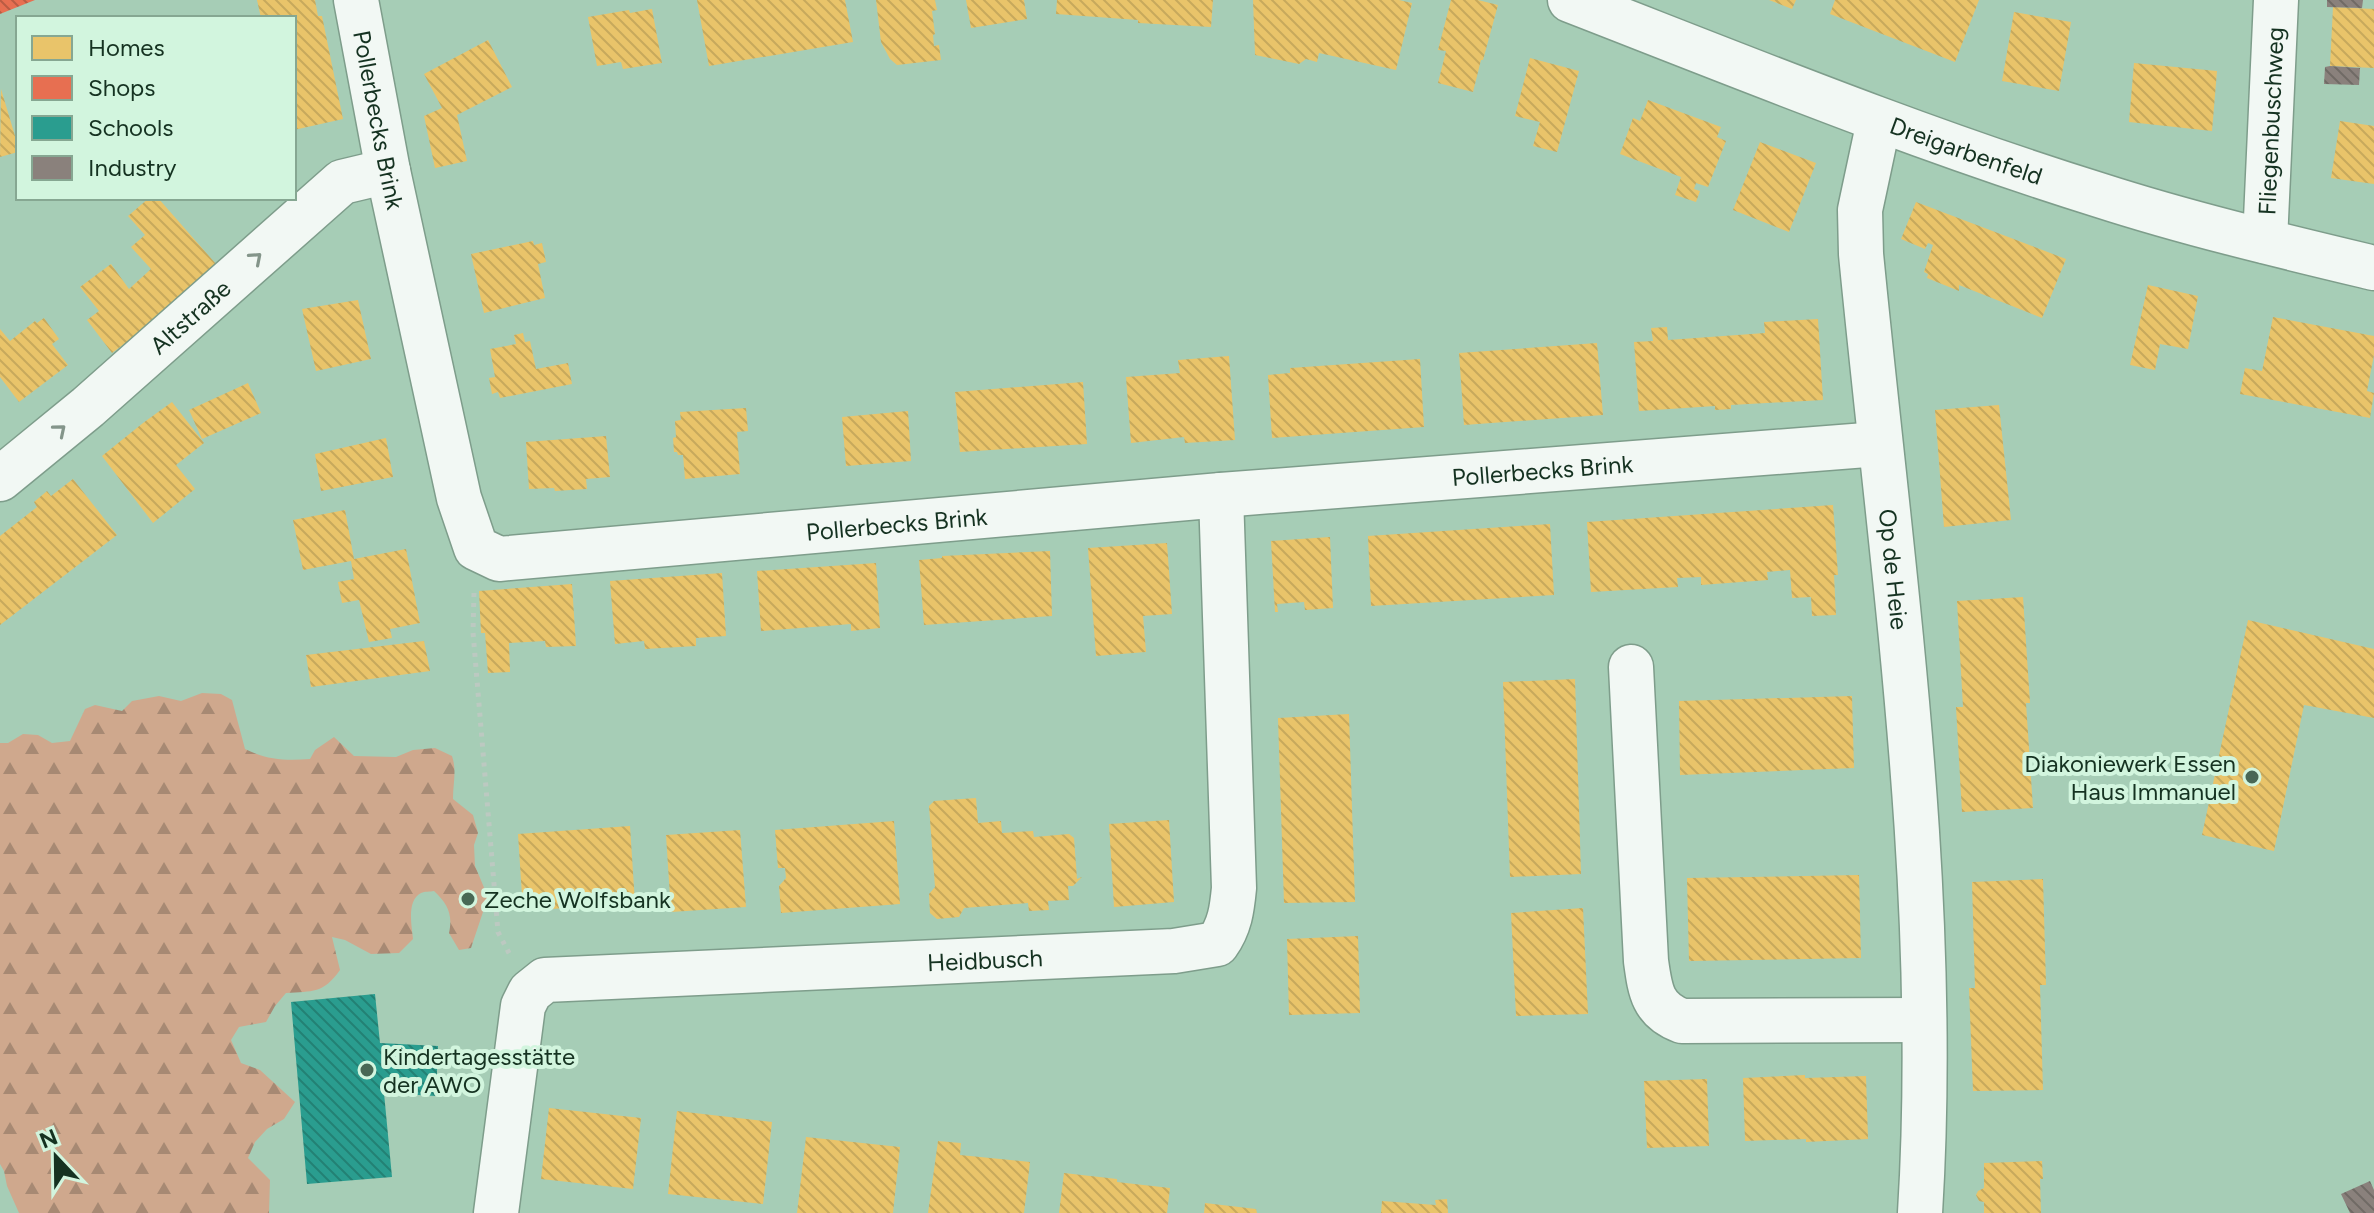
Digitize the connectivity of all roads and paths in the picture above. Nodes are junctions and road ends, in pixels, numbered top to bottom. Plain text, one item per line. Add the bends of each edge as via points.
1 (1570, 0) edge
2 (2276, 0) edge
3 (363, 1) edge
4 (1879, 121) junction
5 (388, 171) junction
6 (2265, 241) junction
7 (2374, 268) edge
8 (1879, 444) junction
9 (0, 479) edge
10 (1221, 495) junction
11 (476, 548) junction
12 (1631, 667) dead end
13 (530, 992) junction
14 (1923, 1020) junction
15 (496, 1213) edge
16 (1920, 1213) edge

1 - 4 street, Dreigarbenfeld
2 - 6 street, Fliegenbuschweg
3 - 5 street, Pollerbecks Brink
4 - 6 street, Dreigarbenfeld via 2100,196
4 - 8 street, Op de Heie via 1860,210
9 -> 5 street, Altstraße via 342,182
5 - 11 street, Pollerbecks Brink via 459,498
6 - 7 street, Dreigarbenfeld
8 - 10 street, Pollerbecks Brink
8 - 14 street, Op de Heie via 1915,796
10 - 11 street, Pollerbecks Brink via 516,558 499,559
10 - 13 street, Heidbusch via 1234,888 1226,931 1217,944 1174,951 561,978 545,980
11 - 13 path via 473,632 498,932
12 - 14 street via 1646,961 1657,1003 1682,1021
13 - 15 street via 521,1017
14 - 16 street, Op de Heie

